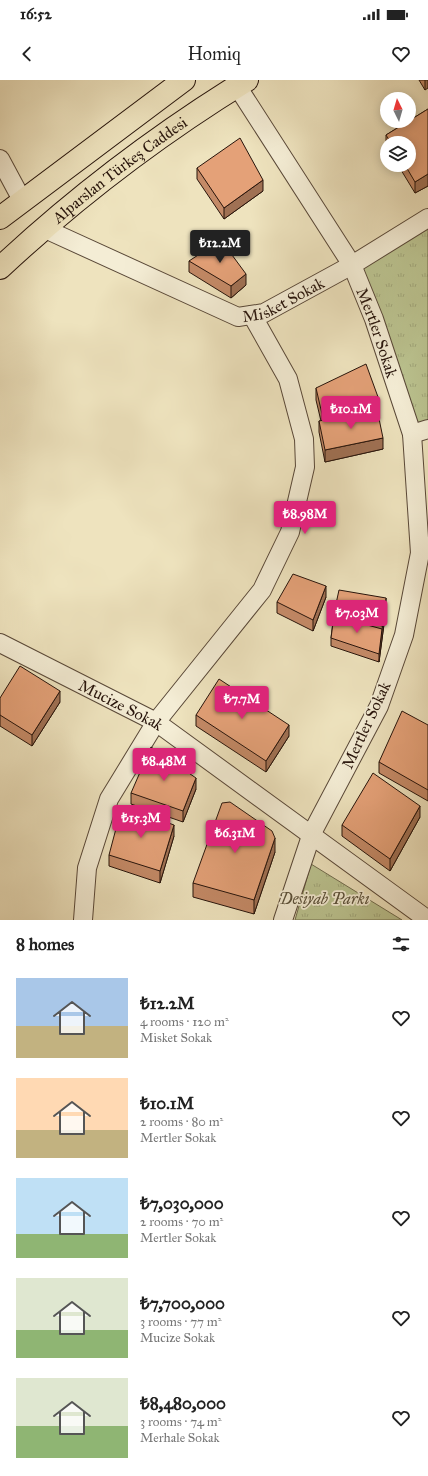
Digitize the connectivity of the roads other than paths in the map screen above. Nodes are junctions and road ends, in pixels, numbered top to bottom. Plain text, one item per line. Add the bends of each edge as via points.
1 (184, 80) edge
2 (242, 83) edge
3 (0, 159) edge
4 (22, 200) junction
5 (0, 218) edge
6 (428, 218) edge
7 (43, 228) junction
8 (352, 265) junction
9 (0, 268) edge
10 (252, 315) junction
11 (420, 432) edge
12 (0, 643) edge
13 (156, 722) junction
14 (312, 834) junction
15 (82, 920) edge
16 (283, 920) edge
17 (428, 920) edge

1 - 4 main road
2 - 7 main road, Alparslan Türkeş Caddesi via 137,154
2 - 8 street, Mertler Sokak
3 - 4 street
4 - 5 main road
6 - 8 street, Misket Sokak
7 - 9 main road, Alparslan Türkeş Caddesi
7 - 10 street, Misket Sokak via 238,317
8 - 10 street, Misket Sokak via 264,313
8 - 11 street, Mertler Sokak
10 - 13 street via 288,379 304,439 305,467 298,503 290,532 262,590
11 - 14 street, Mertler Sokak via 420,553 404,635 379,706
12 - 13 street, Mucize Sokak
13 - 14 street, Mucize Sokak
13 - 15 street via 108,799 87,868
14 - 16 street, Mertler Sokak
14 - 17 street, Mucize Sokak

